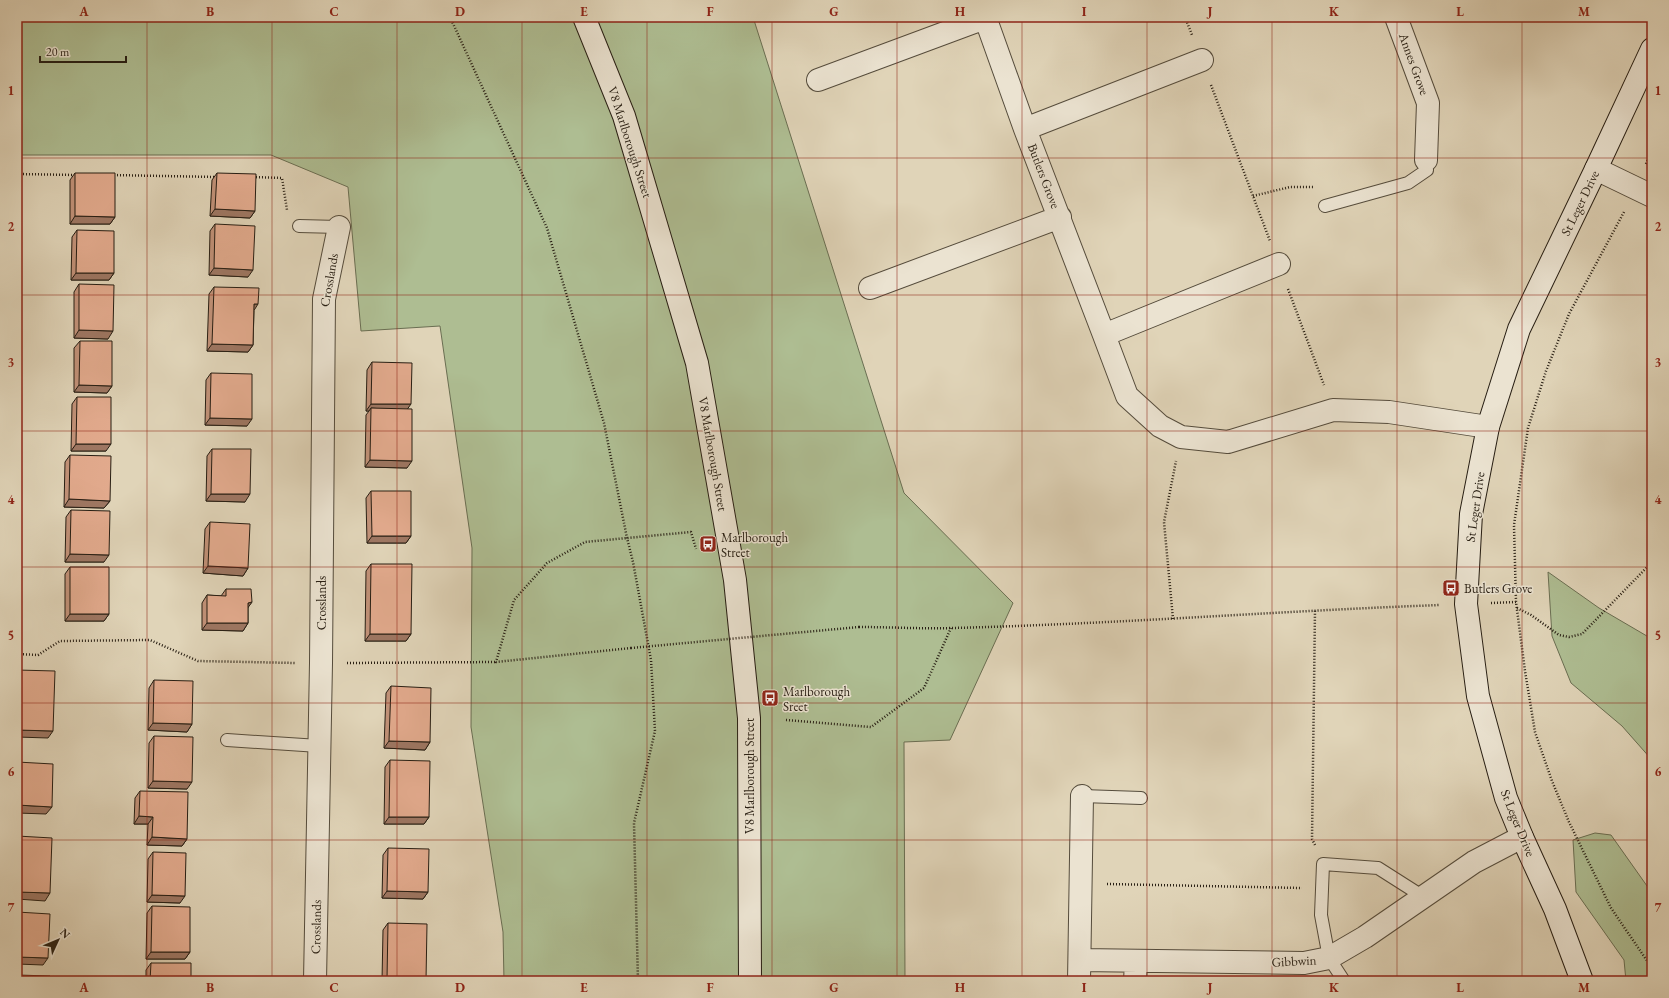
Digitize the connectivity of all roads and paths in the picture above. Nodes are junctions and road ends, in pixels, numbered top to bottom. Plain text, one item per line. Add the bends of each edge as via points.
1 (450, 17) edge
2 (584, 17) edge
3 (1186, 17) edge
4 (1396, 17) edge
5 (985, 18) edge
6 (1652, 49) edge
7 (1202, 60) junction
8 (818, 80) dead end
9 (1025, 129) junction
10 (1652, 149) edge
11 (1426, 160) joint
12 (1596, 169) junction
13 (17, 174) edge
14 (79, 175) edge
15 (110, 175) edge
16 (220, 177) edge
17 (251, 177) edge
18 (1644, 192) edge
19 (1325, 206) dead end
20 (1060, 217) junction
21 (299, 226) joint
22 (339, 228) joint
23 (1279, 264) junction
24 (870, 288) dead end
25 (1104, 335) junction
26 (1333, 410) junction
27 (1488, 427) junction
28 (1181, 438) junction
29 (627, 538) junction
30 (696, 549) dead end
31 (1652, 562) edge
32 (1516, 602) junction
33 (1466, 604) junction
34 (1517, 608) junction
35 (1315, 610) junction
36 (1173, 620) junction
37 (951, 628) junction
38 (17, 654) edge
39 (496, 662) junction
40 (321, 663) junction
41 (786, 720) dead end
42 (227, 740) dead end
43 (319, 746) junction
44 (1082, 796) joint
45 (1141, 798) dead end
46 (1522, 837) junction
47 (1323, 864) junction
48 (1081, 884) junction
49 (1322, 889) junction
50 (1422, 896) junction
51 (1330, 958) junction
52 (1652, 968) edge
53 (1080, 971) edge
54 (1136, 971) edge
55 (315, 981) edge
56 (638, 981) edge
57 (750, 981) edge
58 (1344, 981) edge
59 (1582, 981) edge

1 - 29 path via 547,228 604,423
2 - 57 street, V8 Marlborough Street via 624,116 697,363 734,572 749,718
3 - 7 path
4 - 11 street, Annes Grove via 1428,103
5 - 8 street
5 - 9 street, Butlers Grove
6 - 12 street, St Leger Drive
7 - 9 street
7 - 23 path
9 - 20 street, Butlers Grove
10 - 18 path
11 - 19 lane via 1427,170 1408,183
12 - 18 street
12 - 27 street, St Leger Drive via 1519,329
13 - 14 path
15 - 16 path
17 - 21 path via 282,178 286,208
18 - 32 path via 1569,314 1546,371 1528,428 1514,525
20 - 24 street
20 - 25 street, Butlers Grove
21 - 22 lane
22 - 40 street, Crosslands via 324,299
23 - 25 street
23 - 26 path
25 - 28 street, Butlers Grove via 1127,396 1160,426
26 - 27 street, Butlers Grove via 1389,412
26 - 28 street, Butlers Grove via 1228,442
27 - 33 street, St Leger Drive via 1471,514
28 - 36 path via 1164,522
29 - 30 path via 691,532
29 - 39 path via 585,542 547,563 514,600
29 - 56 path via 651,660 655,731 634,823
31 - 34 path via 1582,634 1569,637 1558,635
32 - 33 path
32 - 34 path
33 - 35 path
33 - 46 street, St Leger Drive via 1478,696 1506,798
34 - 52 path via 1524,671 1535,732 1552,781 1611,908
35 - 36 path
35 - 47 path via 1312,839
36 - 37 path
37 - 39 path, bridge via 859,626
37 - 41 path via 924,688 871,727
38 - 40 path via 38,655 60,641 150,640 198,661
39 - 40 path
40 - 43 street, Crosslands
42 - 43 lane
43 - 55 street, Crosslands
44 - 45 lane
44 - 48 street, Gibbwin
46 - 50 street, Gibbwin via 1474,862
46 - 59 street, St Leger Drive via 1555,909
47 - 49 lane
47 - 50 lane via 1378,868
48 - 49 path
48 - 53 street, Gibbwin
49 - 51 lane via 1321,915
50 - 51 street, Gibbwin via 1365,937
51 - 54 street, Gibbwin via 1304,963
51 - 58 lane
53 - 54 street, Gibbwin

